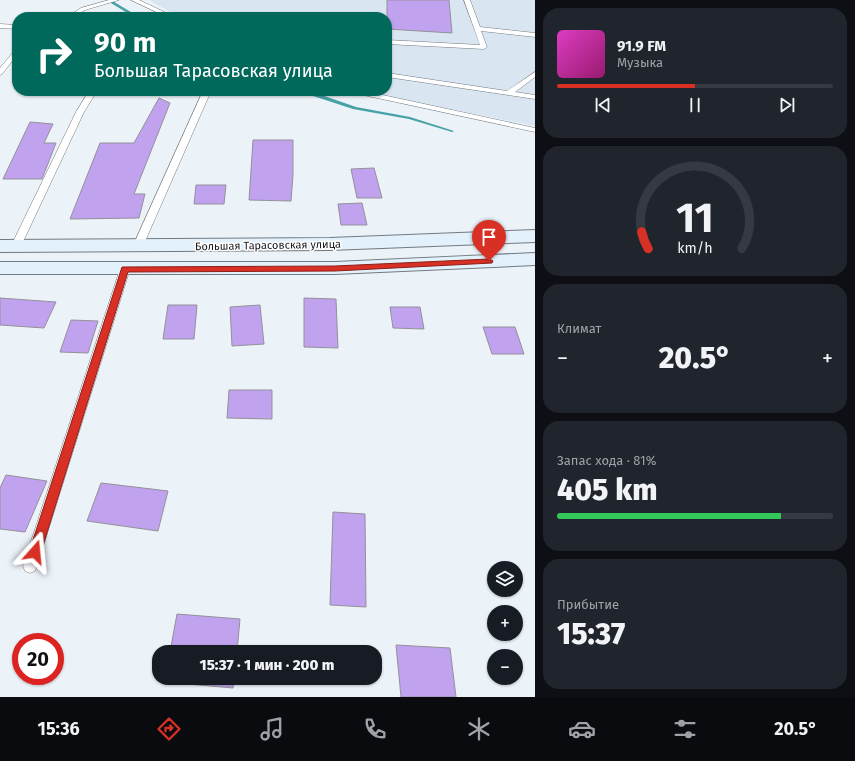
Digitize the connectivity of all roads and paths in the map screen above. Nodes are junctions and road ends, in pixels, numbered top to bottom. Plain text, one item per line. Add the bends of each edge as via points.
1 (116, 0) edge
2 (134, 0) edge
3 (467, 0) edge
4 (78, 12) edge
5 (161, 12) edge
6 (0, 26) edge
7 (12, 27) edge
8 (479, 29) junction
9 (535, 35) edge
10 (392, 42) edge
11 (12, 57) edge
12 (0, 73) edge
13 (535, 74) edge
14 (392, 77) edge
15 (509, 94) junction
16 (90, 96) edge
17 (205, 96) edge
18 (377, 96) edge
19 (535, 97) edge
20 (535, 130) edge
21 (535, 236) edge
22 (8, 246) edge
23 (138, 246) junction
24 (535, 259) edge
25 (0, 268) edge
26 (124, 269) junction
27 (30, 566) dead end

1 - 4 lane
2 - 5 lane
3 - 8 lane
6 - 7 lane
8 - 9 lane
8 - 10 lane via 484,47
11 - 12 lane
13 - 15 lane
14 - 15 lane
15 - 19 lane
16 - 22 lane
17 - 23 lane
18 - 20 lane
21 - 23 street, Большая Тарасовская улица via 330,244
22 - 23 street, Большая Тарасовская улица
24 - 26 street, Большая Тарасовская улица via 335,268
25 - 26 street, Большая Тарасовская улица
26 - 27 lane

